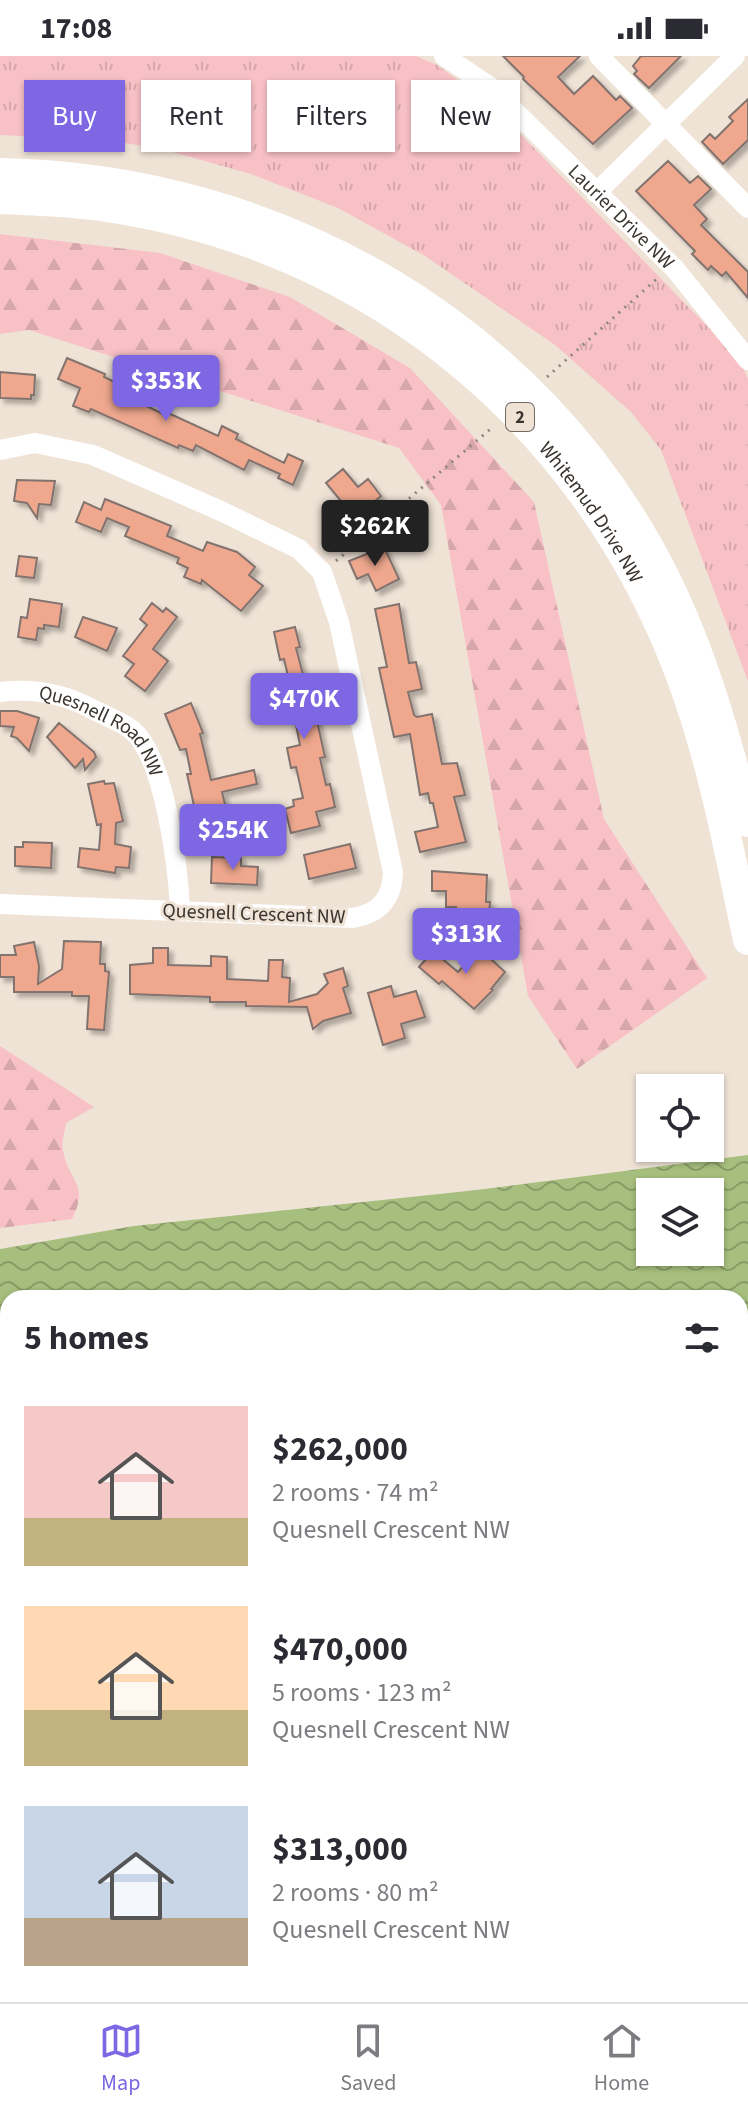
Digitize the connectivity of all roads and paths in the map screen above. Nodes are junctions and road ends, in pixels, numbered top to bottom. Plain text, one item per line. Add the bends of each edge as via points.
1 (444, 56) edge
2 (599, 56) edge
3 (735, 56) edge
4 (666, 124) junction
5 (0, 173) edge
6 (596, 193) junction
7 (0, 199) edge
8 (748, 208) edge
9 (675, 269) junction
10 (605, 324) dead end
11 (748, 360) edge
12 (0, 450) edge
13 (456, 460) dead end
14 (322, 572) junction
15 (0, 692) edge
16 (748, 822) edge
17 (0, 904) edge
18 (180, 910) junction
19 (748, 940) edge

1 - 6 street, Laurier Drive NW via 489,86
2 - 4 street
3 - 4 street
4 - 6 street
4 - 8 street
5 - 16 highway, Whitemud Drive NW / 2 via 111,181 269,223 377,274 487,352 571,435 651,551 712,691
6 - 9 street, Laurier Drive NW
7 - 19 highway, Whitemud Drive NW / 2 via 120,208 195,225 279,254 411,324 502,399 585,494 631,565 665,636 718,804
9 - 10 path via 657,277
9 - 11 street, Laurier Drive NW
12 - 14 street, Quesnell Crescent NW via 35,443 93,455 299,549
13 - 14 path
14 - 18 street, Quesnell Crescent NW via 339,622 391,857 390,895 379,908 353,918
15 - 18 street, Quesnell Road NW via 73,698 133,731 157,771 178,869
17 - 18 street, Quesnell Crescent NW

